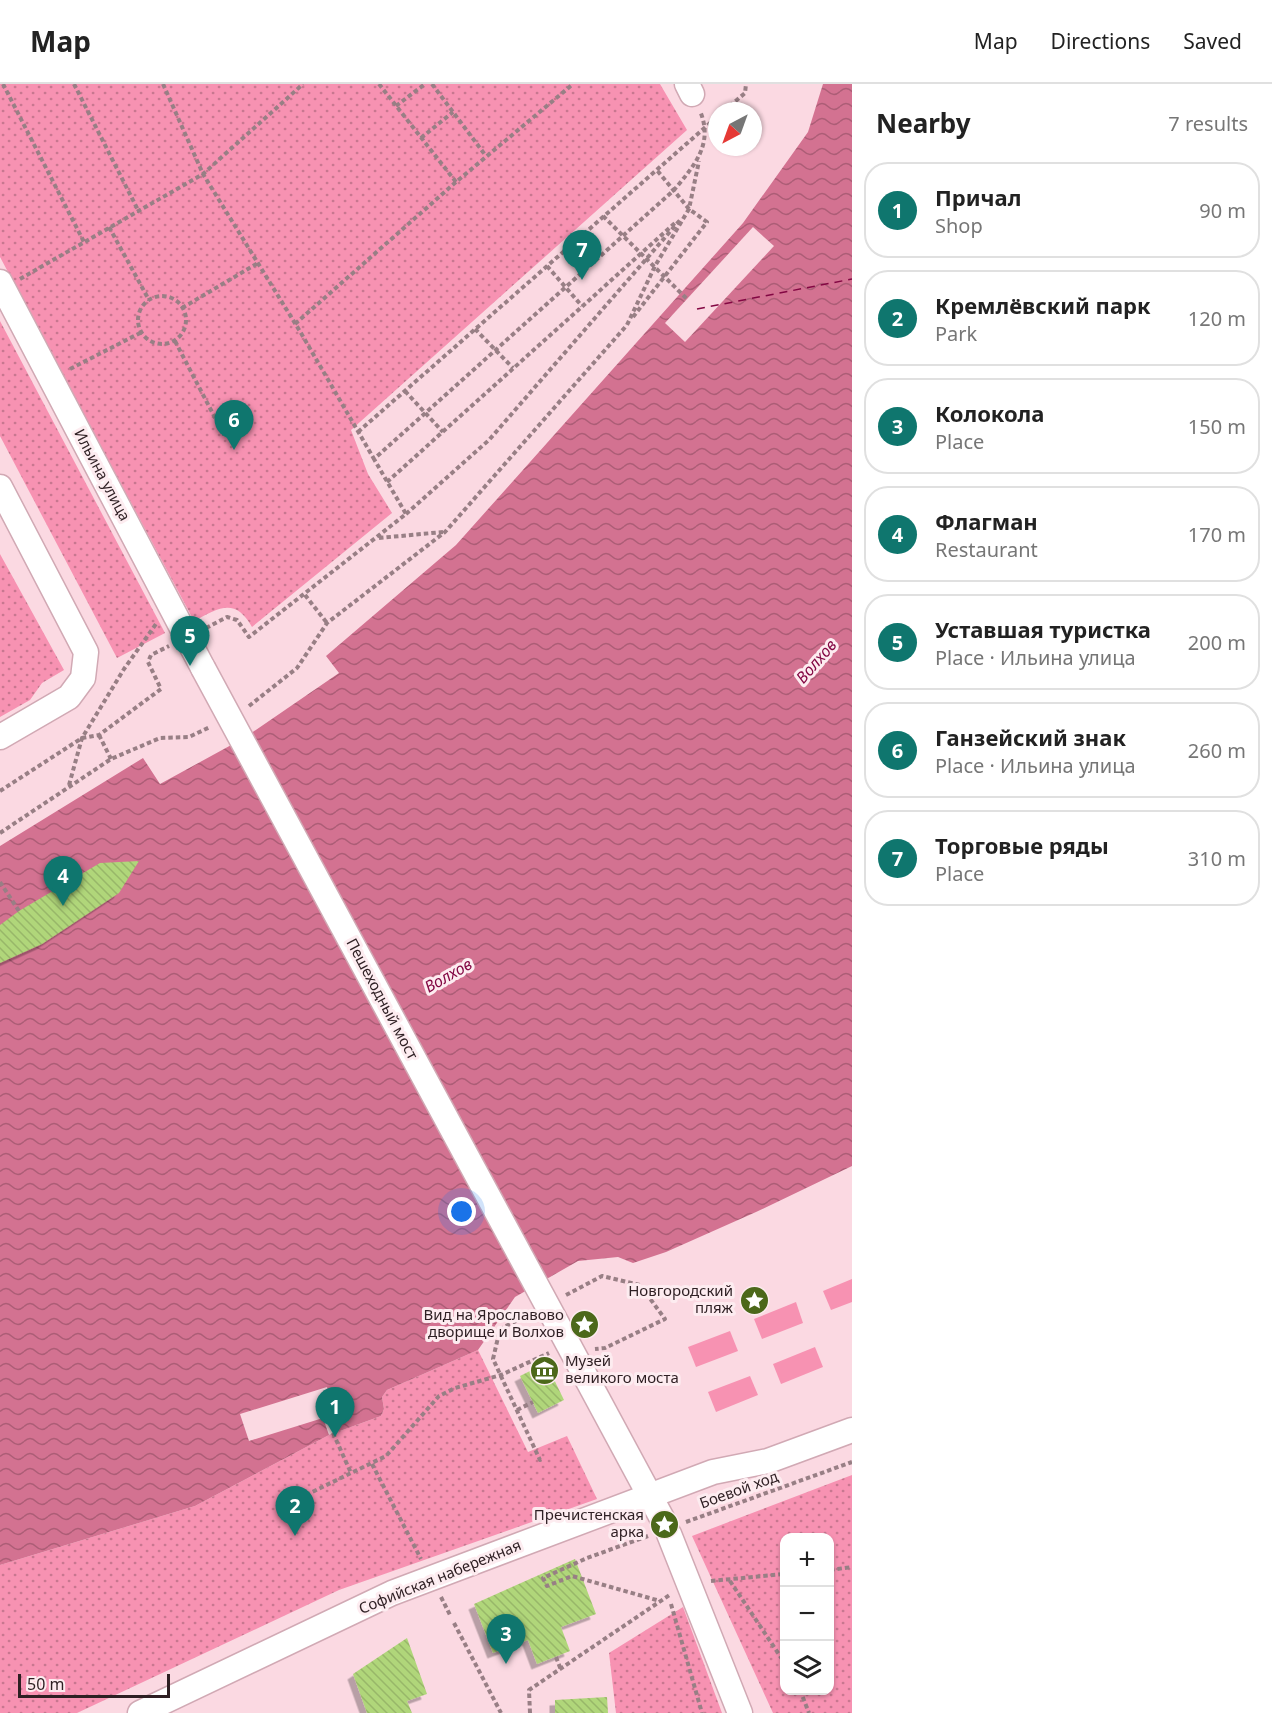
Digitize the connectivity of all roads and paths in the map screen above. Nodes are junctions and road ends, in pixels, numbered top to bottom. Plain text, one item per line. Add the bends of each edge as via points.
1 (3, 84) edge
2 (74, 84) edge
3 (163, 84) edge
4 (303, 84) edge
5 (379, 84) edge
6 (425, 84) edge
7 (432, 84) edge
8 (573, 84) edge
9 (746, 84) edge
10 (734, 102) edge
11 (396, 106) junction
12 (453, 112) junction
13 (706, 126) joint
14 (421, 138) junction
15 (486, 156) junction
16 (699, 159) junction
17 (656, 169) junction
18 (203, 174) junction
19 (456, 182) junction
20 (674, 190) junction
21 (690, 209) junction
22 (139, 212) junction
23 (603, 216) junction
24 (110, 227) junction
25 (623, 236) junction
26 (84, 242) junction
27 (640, 254) junction
28 (645, 260) junction
29 (258, 263) junction
30 (547, 266) junction
31 (655, 266) junction
32 (664, 278) junction
33 (1, 287) edge
34 (566, 287) junction
35 (687, 299) dead end
36 (149, 300) junction
37 (582, 306) junction
38 (183, 308) junction
39 (295, 324) junction
40 (627, 325) junction
41 (476, 329) junction
42 (142, 333) junction
43 (175, 341) junction
44 (496, 351) junction
45 (513, 368) junction
46 (51, 378) junction
47 (405, 391) junction
48 (427, 412) junction
49 (358, 432) junction
50 (443, 432) junction
51 (225, 435) dead end
52 (374, 459) junction
53 (387, 482) junction
54 (0, 487) edge
55 (406, 514) junction
56 (445, 532) junction
57 (378, 538) junction
58 (305, 595) junction
59 (173, 610) junction
60 (327, 623) junction
61 (208, 627) dead end
62 (167, 647) dead end
63 (203, 668) joint
64 (242, 711) dead end
65 (221, 722) dead end
66 (99, 735) junction
67 (0, 737) edge
68 (82, 738) junction
69 (111, 759) junction
70 (69, 786) junction
71 (0, 791) edge
72 (0, 833) edge
73 (0, 882) edge
74 (19, 910) dead end
75 (665, 1319) dead end
76 (605, 1348) dead end
77 (547, 1353) dead end
78 (501, 1375) junction
79 (533, 1402) dead end
80 (517, 1410) junction
81 (852, 1430) edge
82 (333, 1433) dead end
83 (543, 1458) dead end
84 (852, 1462) edge
85 (372, 1464) junction
86 (351, 1473) junction
87 (306, 1495) dead end
88 (651, 1495) junction
89 (666, 1530) junction
90 (852, 1567) edge
91 (834, 1569) edge
92 (780, 1574) edge
93 (431, 1578) junction
94 (730, 1580) junction
95 (678, 1589) junction
96 (660, 1601) junction
97 (454, 1623) dead end
98 (780, 1656) edge
99 (555, 1657) dead end
100 (561, 1670) junction
101 (802, 1695) edge
102 (140, 1713) edge
103 (501, 1713) edge
104 (530, 1713) edge
105 (702, 1713) edge
106 (740, 1713) edge
107 (809, 1713) edge

1 - 26 path
2 - 22 path
3 - 18 path
4 - 18 path
5 - 11 path
6 - 11 path
7 - 12 path
8 - 15 path
9 - 10 path via 745,93
11 - 14 path
12 - 14 path
12 - 15 path
13 - 16 path
13 - 17 path
14 - 19 path
15 - 19 path
16 - 20 path
16 - 21 path
17 - 20 path
17 - 23 path
18 - 22 path
18 - 29 path
19 - 39 path
20 - 21 path
20 - 25 path
21 - 27 path
21 - 28 path
21 - 31 path
21 - 32 path via 707,222
22 - 24 path
23 - 25 path
23 - 30 path
24 - 26 path
24 - 36 path
25 - 27 path
25 - 34 path
26 - 33 path
27 - 28 path
27 - 37 path
28 - 31 path
28 - 55 path via 489,440
29 - 38 path
29 - 39 path
30 - 34 path
30 - 41 path
31 - 32 path
31 - 40 path
32 - 35 path
32 - 40 path
33 - 46 street, Ильина улица
34 - 37 path
34 - 44 path
36 - 38 path via 167,297
36 - 42 path via 139,315
37 - 45 path
38 - 43 path via 186,326
39 - 49 path
40 - 56 path
41 - 44 path
41 - 47 path
42 - 43 path via 156,344
42 - 46 path
43 - 51 path
44 - 45 path
44 - 48 path
45 - 50 path
46 - 59 street, Ильина улица
47 - 48 path
47 - 49 path
48 - 50 path
48 - 52 path
49 - 52 path
50 - 53 path
52 - 53 path
53 - 55 path
54 - 67 street via 86,652 82,678 69,697
55 - 57 path
56 - 57 path
56 - 60 path
57 - 58 path
58 - 60 path
58 - 61 path via 249,637 237,620 227,617
59 - 63 street, Ильина улица
59 - 68 path via 153,627
60 - 64 path via 297,668
62 - 66 path via 151,655 148,662 161,689
63 - 88 street, Пешеходный мост, bridge
65 - 69 path via 189,736 160,738
66 - 68 path
66 - 69 path
68 - 70 path
68 - 71 path
69 - 70 path
70 - 72 path
73 - 74 path
75 - 76 path
77 - 78 path
78 - 80 path
78 - 85 path via 439,1396 386,1456
79 - 80 path
80 - 83 path via 540,1460
81 - 88 street, Софийская набережная via 800,1451 713,1472
82 - 86 path
84 - 89 path, Боевой ход
85 - 86 path
85 - 93 path
86 - 87 path
88 - 89 street, Пешеходный мост
88 - 93 street, Софийская набережная
89 - 95 street, Пешеходный мост
89 - 96 path, Боевой ход via 543,1578 546,1586 572,1576
90 - 91 path
92 - 94 path
93 - 102 street, Софийская набережная
94 - 95 path
94 - 98 path
95 - 96 path
95 - 105 path
95 - 106 street, Пешеходный мост
96 - 100 path
97 - 103 path
99 - 100 path
100 - 104 path via 530,1690
101 - 107 path

